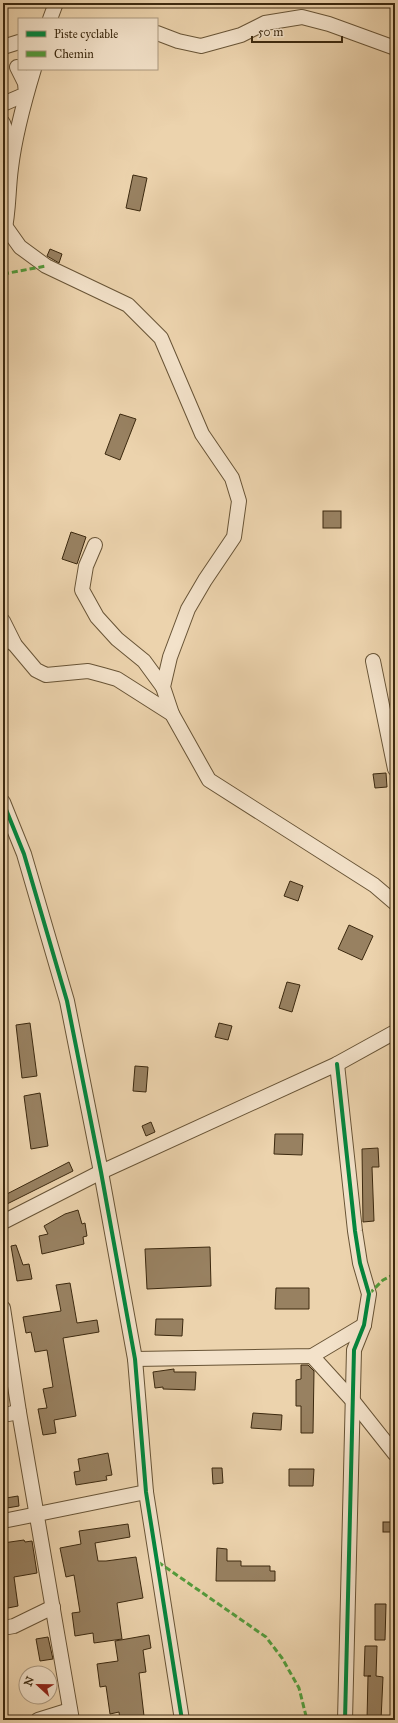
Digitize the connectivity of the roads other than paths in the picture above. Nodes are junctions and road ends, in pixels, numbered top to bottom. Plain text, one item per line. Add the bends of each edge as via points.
1 (56, 3) edge
2 (50, 18) edge
3 (158, 33) edge
4 (18, 42) edge
5 (3, 47) edge
6 (395, 48) edge
7 (18, 70) edge
8 (34, 70) edge
9 (26, 94) junction
10 (3, 104) edge
11 (3, 124) edge
12 (14, 150) junction
13 (4, 229) edge
14 (95, 545) dead end
15 (3, 621) edge
16 (3, 636) edge
17 (15, 645) junction
18 (373, 661) dead end
19 (163, 686) junction
20 (172, 714) junction
21 (395, 769) edge
22 (3, 802) edge
23 (395, 903) edge
24 (395, 1032) edge
25 (337, 1064) junction
26 (101, 1172) junction
27 (3, 1222) edge
28 (4, 1316) edge
29 (364, 1325) junction
30 (312, 1356) junction
31 (135, 1359) junction
32 (353, 1401) junction
33 (19, 1412) junction
34 (3, 1415) edge
35 (395, 1454) edge
36 (146, 1492) junction
37 (37, 1514) junction
38 (3, 1521) edge
39 (53, 1607) junction
40 (3, 1628) edge
41 (71, 1715) edge
42 (38, 1720) edge
43 (182, 1720) edge
44 (346, 1720) edge

1 - 2 street
3 - 6 street via 201,46 241,35 266,23 302,17
4 - 5 street
7 - 9 street via 25,83
8 - 9 street
9 - 10 street
9 - 12 street
11 - 12 street
12 - 13 street
13 - 19 street via 20,246 46,266 128,305 161,338 202,434 232,478 239,501 234,537 188,609 170,657
14 - 19 street via 86,566 82,590 97,617 117,639 144,661
15 - 17 street
16 - 17 street
17 - 20 street via 36,670 46,675 88,671 103,675 117,680
18 - 21 street
19 - 20 street
20 - 23 street via 209,780 374,884
22 - 26 street via 24,854 67,1001
24 - 25 street
25 - 26 street
25 - 29 street via 355,1231 360,1263 369,1294
26 - 27 street
26 - 31 street
28 - 33 street
29 - 30 street
29 - 32 street via 354,1350
30 - 31 street
30 - 32 street
31 - 36 street
32 - 35 street
32 - 44 street
33 - 34 street
33 - 37 street
36 - 37 street
36 - 43 street
37 - 38 street
37 - 39 street
39 - 40 street via 14,1626
39 - 41 street
41 - 42 street

